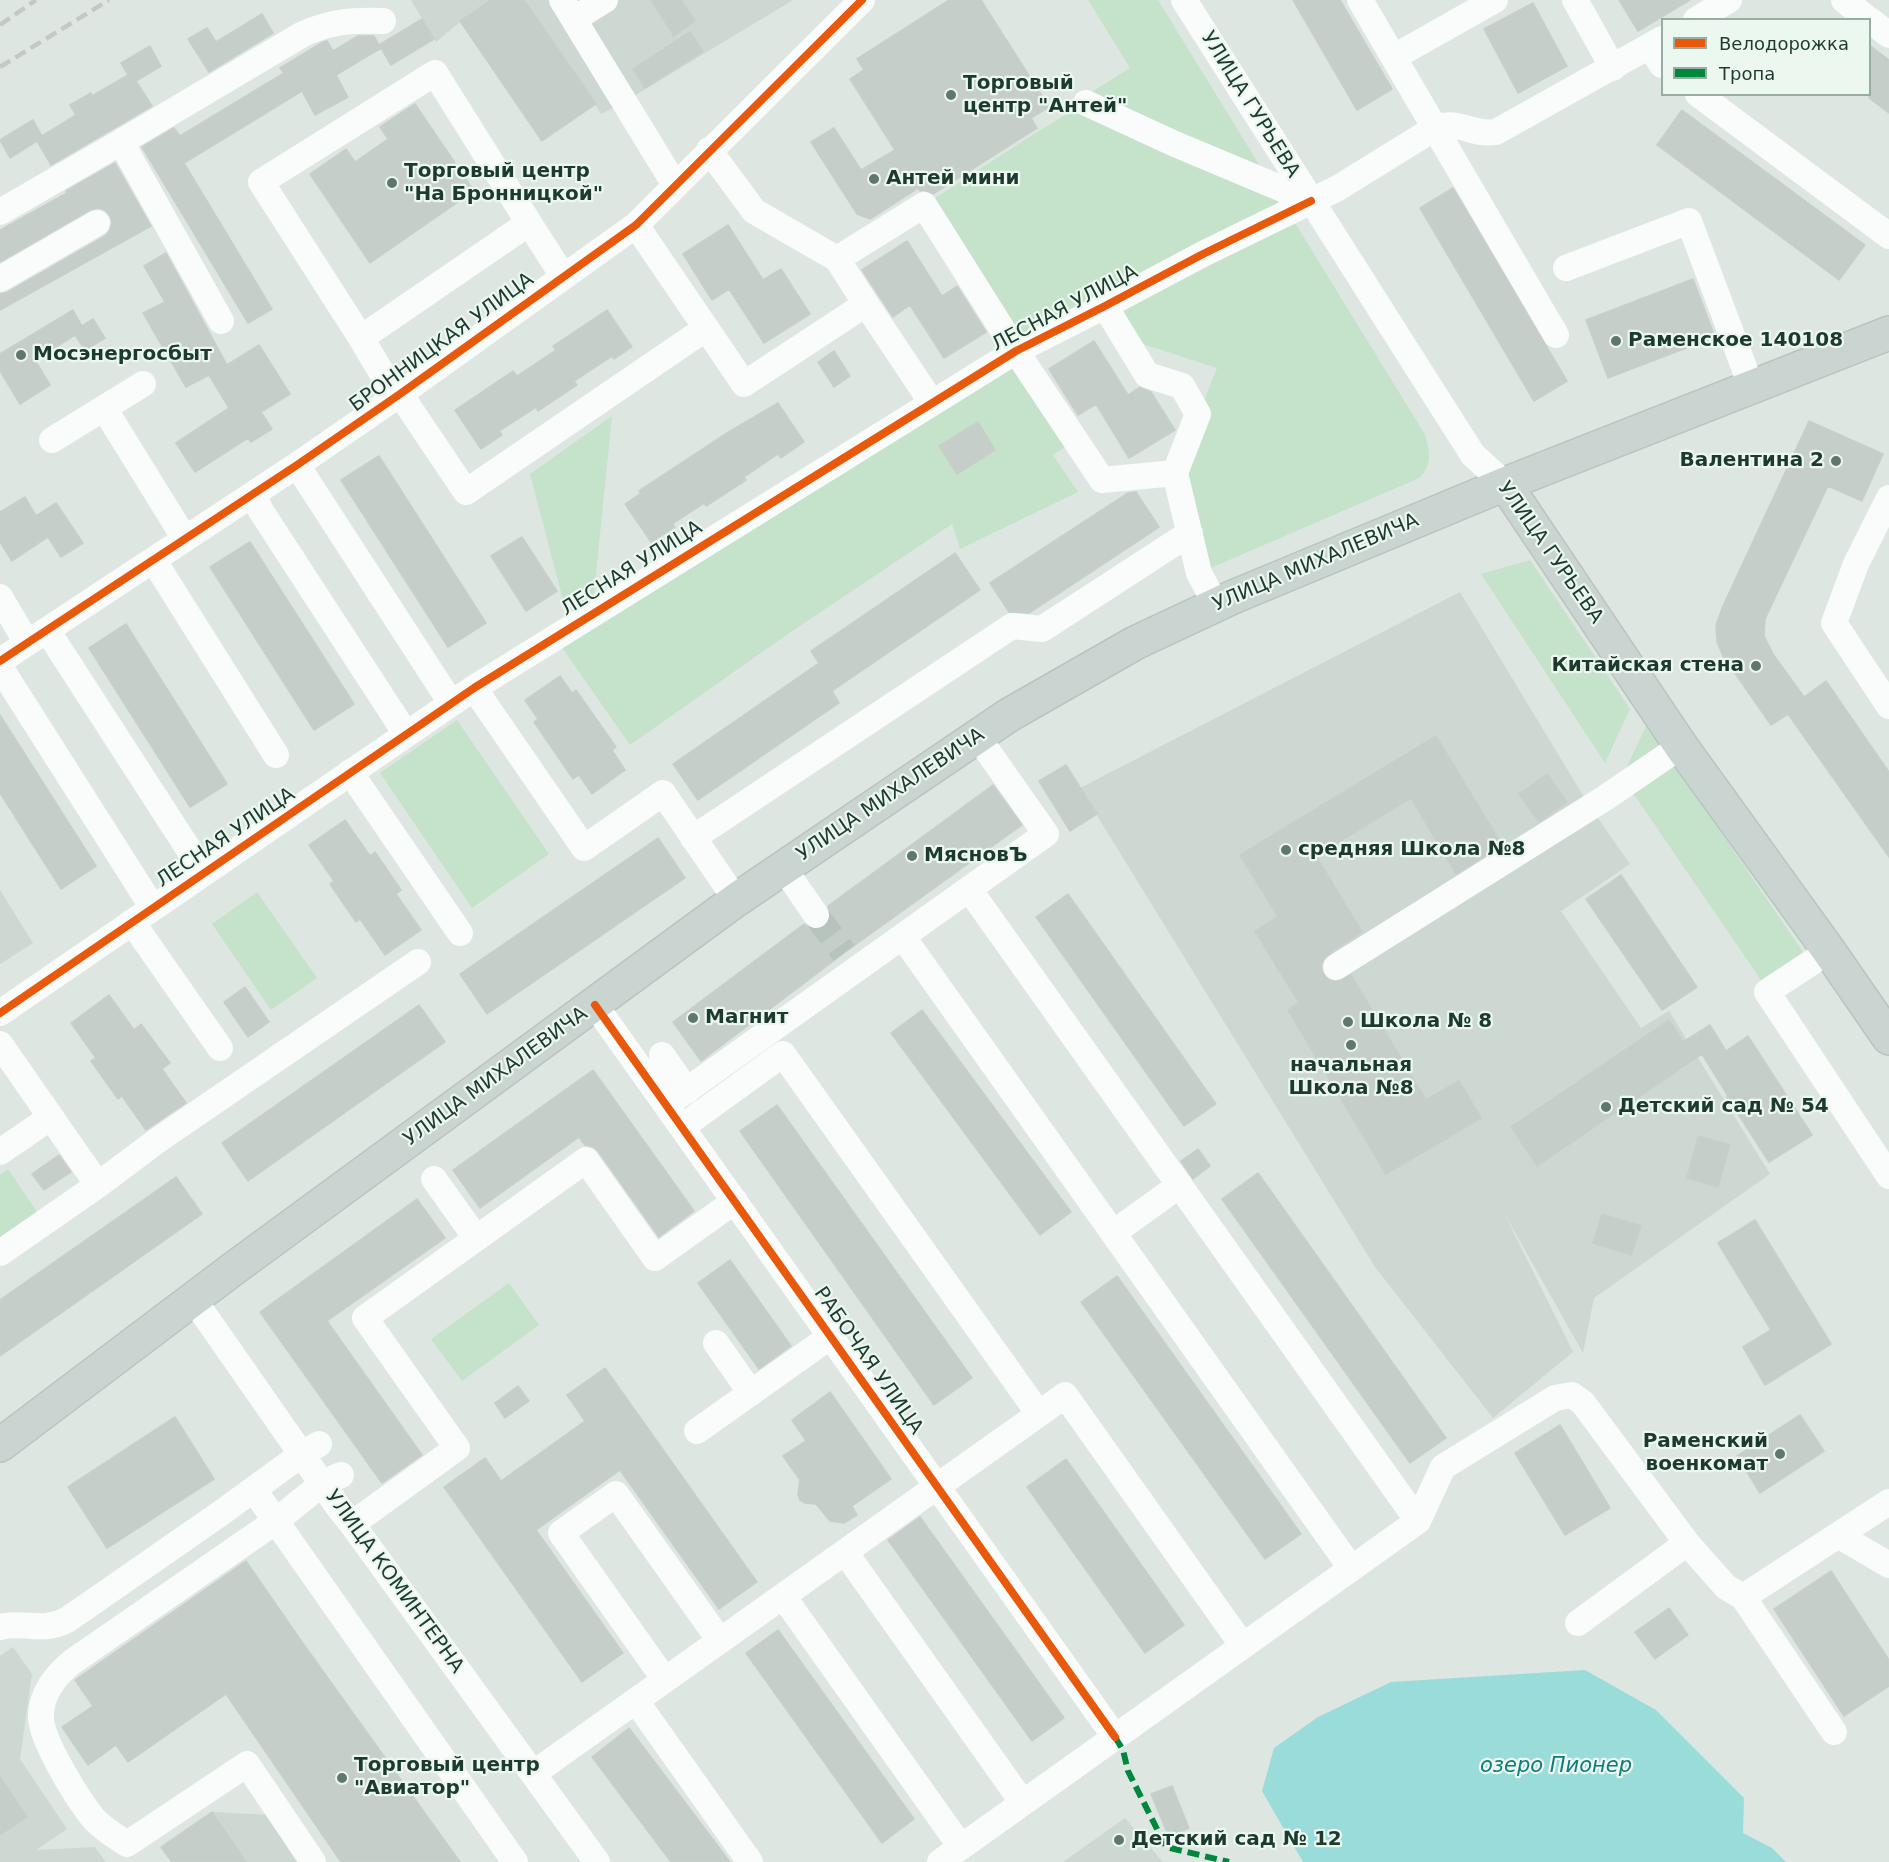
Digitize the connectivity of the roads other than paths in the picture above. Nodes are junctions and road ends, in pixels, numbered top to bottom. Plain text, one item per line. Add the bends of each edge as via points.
1 (605, 0) edge
2 (862, 0) edge
3 (1184, 0) edge
4 (1360, 0) edge
5 (1496, 0) edge
6 (1575, 0) edge
7 (1729, 0) edge
8 (1844, 0) edge
9 (568, 9) edge
10 (1699, 18) edge
11 (1866, 18) edge
12 (383, 21) dead end
13 (1871, 22) edge
14 (1889, 35) edge
15 (1658, 50) edge
16 (1394, 57) junction
17 (1613, 68) junction
18 (1701, 96) edge
19 (1086, 103) dead end
20 (1436, 128) junction
21 (121, 142) junction
22 (709, 150) junction
23 (675, 185) junction
24 (1311, 201) junction
25 (0, 212) edge
26 (97, 222) dead end
27 (529, 223) junction
28 (636, 225) junction
29 (1889, 236) edge
30 (837, 259) junction
31 (1566, 267) dead end
32 (563, 276) junction
33 (0, 279) edge
34 (866, 304) junction
35 (1105, 306) junction
36 (221, 321) dead end
37 (705, 329) junction
38 (1889, 333) edge
39 (1556, 335) dead end
40 (362, 338) junction
41 (1017, 351) junction
42 (143, 384) dead end
43 (1751, 386) junction
44 (398, 395) junction
45 (932, 403) junction
46 (104, 408) junction
47 (52, 440) dead end
48 (297, 465) junction
49 (1175, 473) junction
50 (1505, 484) junction
51 (253, 495) junction
52 (1889, 498) edge
53 (1190, 533) junction
54 (185, 540) junction
55 (154, 561) junction
56 (0, 597) edge
57 (1216, 605) junction
58 (37, 636) junction
59 (0, 661) edge
60 (0, 667) edge
61 (474, 688) junction
62 (451, 703) junction
63 (1889, 706) edge
64 (406, 734) junction
65 (977, 736) junction
66 (1681, 746) junction
67 (276, 755) dead end
68 (350, 772) junction
69 (693, 838) junction
70 (783, 867) junction
71 (204, 873) junction
72 (969, 889) junction
73 (736, 900) junction
74 (142, 915) junction
75 (816, 915) tunnel mouth
76 (460, 933) dead end
77 (903, 937) junction
78 (1829, 951) junction
79 (418, 962) dead end
80 (1336, 967) dead end
81 (595, 1005) junction
82 (0, 1013) edge
83 (1889, 1038) edge
84 (0, 1044) edge
85 (220, 1048) dead end
86 (662, 1055) dead end
87 (677, 1098) junction
88 (51, 1117) junction
89 (681, 1127) junction
90 (0, 1152) edge
91 (1889, 1176) edge
92 (434, 1179) dead end
93 (98, 1185) junction
94 (1180, 1185) junction
95 (735, 1201) junction
96 (1113, 1233) junction
97 (476, 1238) junction
98 (0, 1253) edge
99 (194, 1300) junction
100 (831, 1336) junction
101 (716, 1343) dead end
102 (751, 1393) junction
103 (1039, 1414) junction
104 (698, 1431) dead end
105 (3, 1436) edge
106 (310, 1449) junction
107 (332, 1479) junction
108 (937, 1486) junction
109 (254, 1490) junction
110 (1889, 1502) edge
111 (276, 1521) junction
112 (1418, 1521) junction
113 (352, 1524) junction
114 (1838, 1535) junction
115 (1687, 1543) junction
116 (845, 1552) junction
117 (1889, 1565) edge
118 (1351, 1568) junction
119 (783, 1596) junction
120 (1743, 1597) junction
121 (1578, 1623) dead end
122 (0, 1627) edge
123 (720, 1641) junction
124 (1243, 1646) junction
125 (665, 1680) junction
126 (636, 1701) junction
127 (1834, 1732) dead end
128 (1115, 1737) junction
129 (534, 1773) junction
130 (1023, 1803) junction
131 (962, 1847) junction
132 (313, 1862) edge
133 (515, 1862) edge
134 (597, 1862) edge
135 (750, 1862) edge
136 (940, 1862) edge

1 - 9 street
2 - 22 street, БРОННИЦКАЯ УЛИЦА
3 - 24 street, УЛИЦА ГУРЬЕВА
4 - 16 street
5 - 16 street
6 - 17 street
7 - 10 street
8 - 11 street
9 - 23 street
12 - 21 street via 333,23 308,32
13 - 14 street
15 - 17 street
16 - 20 street
17 - 20 street via 1496,132 1453,124
18 - 29 street
19 - 24 street
20 - 24 street, ЛЕСНАЯ УЛИЦА
20 - 39 street
21 - 25 street
21 - 36 street
22 - 23 street, БРОННИЦКАЯ УЛИЦА
22 - 30 street via 754,211
23 - 28 street, БРОННИЦКАЯ УЛИЦА
24 - 35 street, ЛЕСНАЯ УЛИЦА
24 - 50 street, УЛИЦА ГУРЬЕВА via 1473,455
26 - 33 street
27 - 32 street
27 - 40 street
27 - 40 street via 435,73 261,182
28 - 32 street, БРОННИЦКАЯ УЛИЦА
28 - 37 street
30 - 34 street
30 - 41 street via 924,205
31 - 43 street via 1689,221
32 - 44 street, БРОННИЦКАЯ УЛИЦА
34 - 37 street via 744,384
34 - 45 street
35 - 41 street, ЛЕСНАЯ УЛИЦА
35 - 49 street via 1147,375 1182,386 1198,414
37 - 44 street via 466,492
38 - 43 main road, УЛИЦА МИХАЛЕВИЧА
40 - 44 street
41 - 45 street, ЛЕСНАЯ УЛИЦА
41 - 49 street via 1102,480
42 - 46 street
43 - 50 main road, УЛИЦА МИХАЛЕВИЧА
44 - 48 street, БРОННИЦКАЯ УЛИЦА
45 - 61 street, ЛЕСНАЯ УЛИЦА
46 - 47 street
46 - 54 street
48 - 51 street, БРОННИЦКАЯ УЛИЦА
48 - 62 street
49 - 53 street
50 - 57 main road, УЛИЦА МИХАЛЕВИЧА
50 - 66 main road, УЛИЦА ГУРЬЕВА
51 - 54 street, БРОННИЦКАЯ УЛИЦА
51 - 64 street
52 - 63 street via 1856,564 1834,622
53 - 57 street via 1198,573
53 - 69 street via 1042,630 1012,626
54 - 55 street, БРОННИЦКАЯ УЛИЦА
55 - 58 street, БРОННИЦКАЯ УЛИЦА
55 - 67 street
56 - 58 street
57 - 65 main road, УЛИЦА МИХАЛЕВИЧА via 1135,643
58 - 59 street, БРОННИЦКАЯ УЛИЦА
58 - 71 street
60 - 74 street
61 - 62 street, ЛЕСНАЯ УЛИЦА
61 - 69 street via 584,848 663,793
62 - 64 street, ЛЕСНАЯ УЛИЦА
64 - 68 street, ЛЕСНАЯ УЛИЦА
65 - 70 main road, УЛИЦА МИХАЛЕВИЧА
65 - 72 street via 1046,834
66 - 78 main road, УЛИЦА ГУРЬЕВА
66 - 80 street
68 - 71 street, ЛЕСНАЯ УЛИЦА
68 - 76 street
69 - 73 street
70 - 73 main road, УЛИЦА МИХАЛЕВИЧА
70 - 75 street
71 - 74 street, ЛЕСНАЯ УЛИЦА
72 - 77 street
72 - 94 street
73 - 81 main road, УЛИЦА МИХАЛЕВИЧА
74 - 82 street, ЛЕСНАЯ УЛИЦА
74 - 85 street
77 - 87 street via 850,961
77 - 96 street
78 - 83 main road, УЛИЦА ГУРЬЕВА
78 - 91 street via 1767,992
79 - 93 street
81 - 87 street, РАБОЧАЯ УЛИЦА
81 - 99 main road, УЛИЦА МИХАЛЕВИЧА
84 - 88 street
86 - 87 street
87 - 89 street, РАБОЧАЯ УЛИЦА
88 - 90 street
88 - 93 street
89 - 95 street, РАБОЧАЯ УЛИЦА
89 - 103 street via 783,1054
92 - 97 street
93 - 98 street
94 - 96 street
94 - 112 street
95 - 97 street via 655,1258 586,1160
95 - 100 street, РАБОЧАЯ УЛИЦА
96 - 118 street
97 - 113 street via 365,1318 457,1448
99 - 105 main road, УЛИЦА МИХАЛЕВИЧА
99 - 106 street, УЛИЦА КОМИНТЕРНА
100 - 102 street
100 - 108 street, РАБОЧАЯ УЛИЦА
101 - 102 street
102 - 104 street
103 - 108 street
103 - 124 street via 1065,1395
106 - 107 street, УЛИЦА КОМИНТЕРНА
106 - 109 street
107 - 111 street
107 - 113 street, УЛИЦА КОМИНТЕРНА via 339,1508
108 - 116 street
108 - 128 street, РАБОЧАЯ УЛИЦА
109 - 111 street
109 - 122 street via 56,1626
110 - 114 street
111 - 132 street via 72,1662 46,1692 40,1716 46,1741 87,1810 100,1825 127,1844 247,1764
111 - 133 street
112 - 115 street via 1443,1467 1554,1398 1572,1395 1583,1402
112 - 118 street
113 - 129 street, УЛИЦА КОМИНТЕРНА
114 - 117 street
114 - 120 street
115 - 120 street via 1726,1587
115 - 121 street
116 - 119 street
116 - 130 street
118 - 124 street
119 - 123 street
119 - 131 street
120 - 127 street
123 - 125 street
123 - 125 street via 616,1494 561,1533
124 - 128 street
125 - 126 street
126 - 129 street
126 - 135 street
128 - 130 street
129 - 134 street, УЛИЦА КОМИНТЕРНА
130 - 131 street
131 - 136 street

